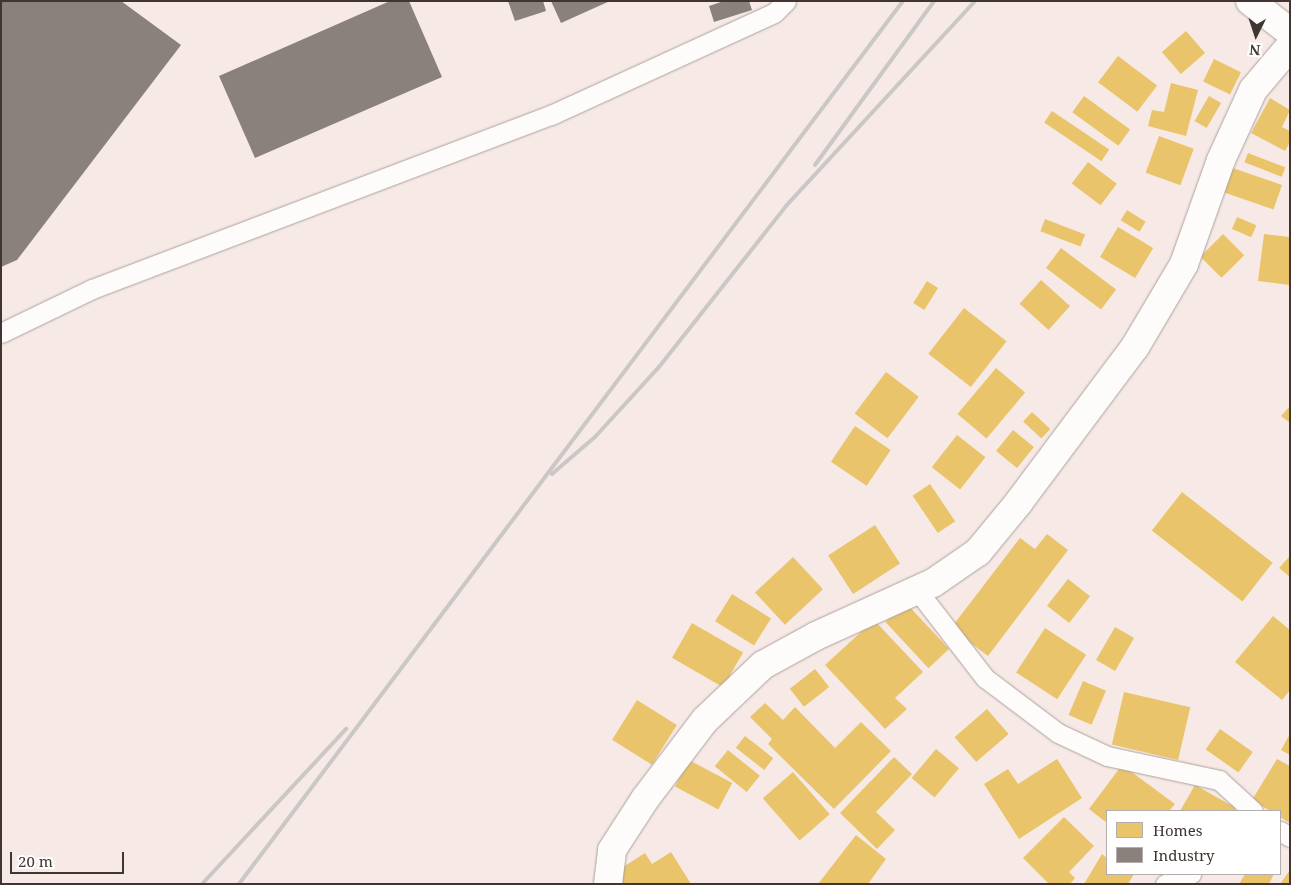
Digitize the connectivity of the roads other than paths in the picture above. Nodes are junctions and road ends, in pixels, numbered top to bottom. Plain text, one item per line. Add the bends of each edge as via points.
1 (786, 1) edge
2 (1250, 1) edge
3 (1290, 32) edge
4 (1290, 46) edge
5 (1, 334) edge
6 (917, 590) junction
7 (1252, 810) edge
8 (1188, 875) edge
9 (608, 884) edge
10 (1165, 884) edge

1 - 5 lane via 774,13 551,115 92,289
2 - 3 street
4 - 6 street via 1253,90 1221,160 1184,264 1135,347 978,552 933,583
6 - 7 lane via 985,678 1058,733 1107,756 1219,780
6 - 9 street via 816,636 763,665 705,720 645,799 612,850
8 - 10 lane

